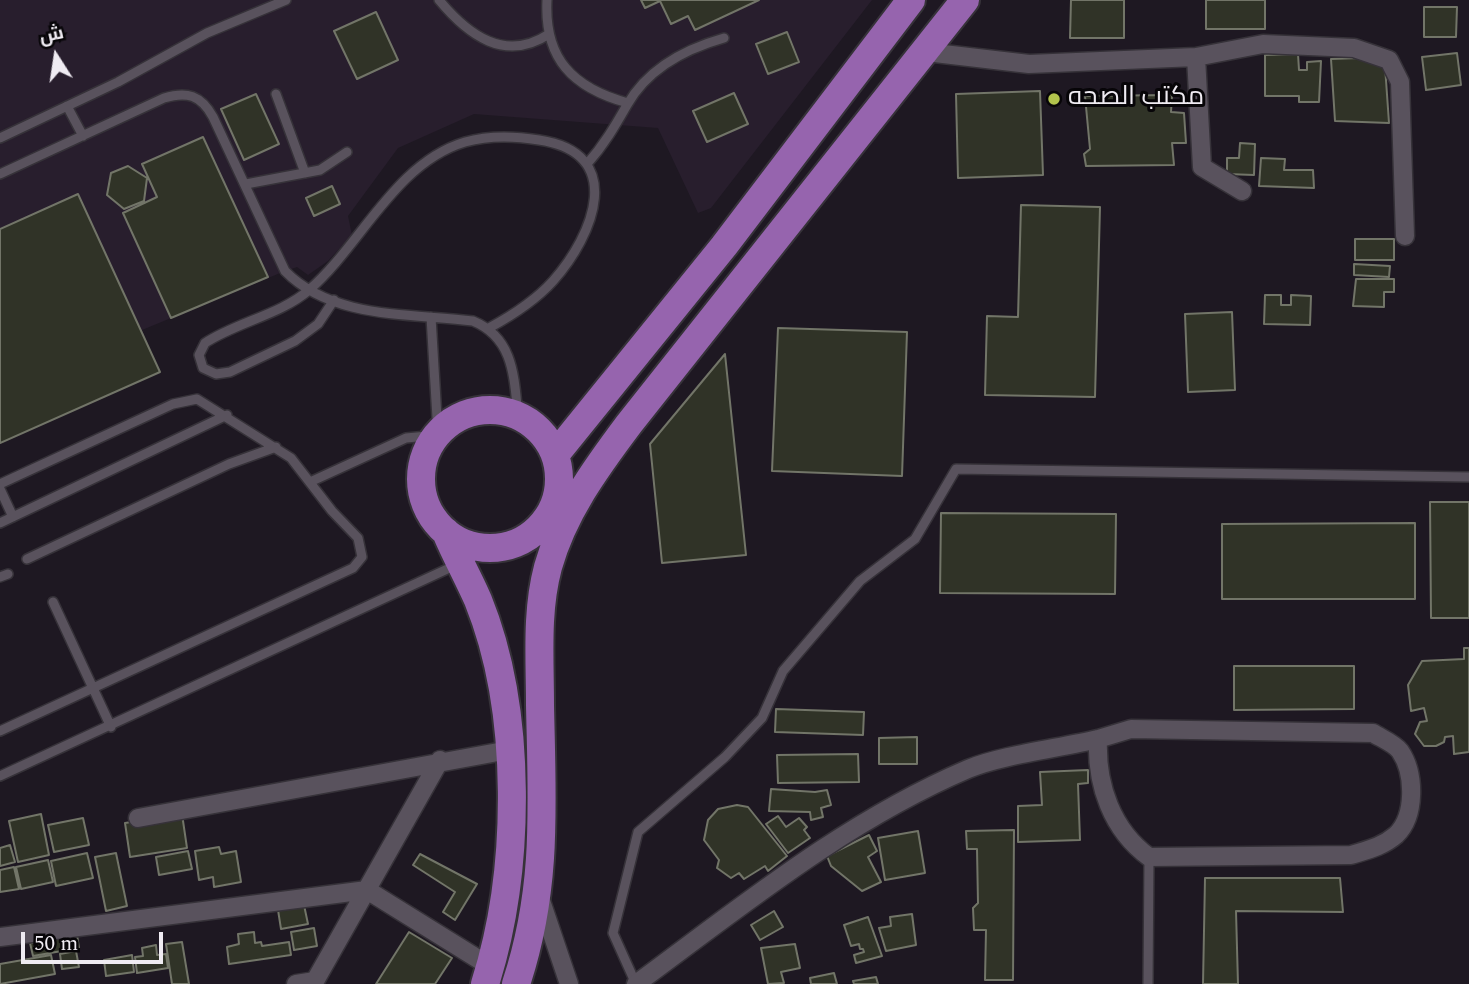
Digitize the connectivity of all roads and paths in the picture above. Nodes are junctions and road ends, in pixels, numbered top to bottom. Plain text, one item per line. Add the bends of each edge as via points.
1 (286, 0) edge
2 (439, 0) edge
3 (547, 0) edge
4 (911, 0) edge
5 (965, 0) edge
6 (549, 34) junction
7 (724, 38) dead end
8 (926, 52) junction
9 (1196, 57) junction
10 (276, 94) dead end
11 (628, 103) junction
12 (67, 106) junction
13 (83, 136) junction
14 (0, 138) edge
15 (347, 152) dead end
16 (587, 164) junction
17 (305, 173) junction
18 (0, 174) edge
19 (246, 184) junction
20 (1242, 191) dead end
21 (1405, 236) dead end
22 (310, 289) junction
23 (334, 300) junction
24 (431, 317) junction
25 (489, 328) junction
26 (227, 415) junction
27 (518, 416) junction
28 (439, 435) junction
29 (276, 447) junction
30 (555, 455) junction
31 (1469, 477) edge
32 (310, 482) junction
33 (0, 487) edge
34 (13, 517) junction
35 (0, 523) edge
36 (446, 532) junction
37 (27, 559) dead end
38 (459, 564) junction
39 (53, 602) dead end
40 (93, 687) junction
41 (111, 727) junction
42 (0, 731) edge
43 (1098, 739) junction
44 (509, 750) junction
45 (440, 761) junction
46 (0, 776) edge
47 (138, 818) dead end
48 (1149, 858) junction
49 (367, 890) junction
50 (539, 895) junction
51 (0, 937) edge
52 (488, 976) edge
53 (296, 984) edge
54 (516, 984) edge
55 (569, 984) edge
56 (636, 984) edge
57 (1148, 984) edge

1 - 12 lane via 207,33
2 - 6 lane via 465,27 499,45 517,48
3 - 6 lane
4 - 30 main road via 724,246
5 - 8 main road
6 - 11 lane via 565,69 602,96
7 - 11 lane via 695,46 668,61
8 - 9 street via 1029,64
8 - 50 main road via 629,424 594,470 565,522 548,568 540,616 543,848
9 - 20 street via 1202,167
9 - 21 street via 1262,44 1354,48 1389,60 1400,82
10 - 17 lane
11 - 16 lane via 609,138
12 - 13 lane
12 - 14 lane
13 - 18 lane
13 - 19 lane via 164,98 188,93 208,107
15 - 17 lane via 320,170
16 - 22 lane via 572,149 551,142 508,135 465,142 426,162
16 - 25 lane via 596,185 594,207 579,245 533,300
17 - 19 lane
19 - 22 lane via 285,271
22 - 23 lane
22 - 23 lane via 205,342 199,355 203,368 216,374 230,372 295,341 318,324
23 - 24 lane via 368,310
24 - 25 lane via 473,321
24 - 28 lane
25 - 27 lane via 508,357
26 - 29 lane
26 - 33 lane via 197,399 173,404
26 - 34 lane
27 - 28 main road via 494,411 469,414
27 - 30 main road via 540,432
28 - 32 lane via 406,438
28 - 36 main road via 425,458 422,485 429,511
29 - 32 lane via 299,465
29 - 37 lane via 229,464
30 - 36 main road via 558,495 536,531 498,547 471,545
31 - 56 lane via 956,469 915,539 860,581 783,671 762,718 725,757 638,832 613,933
32 - 40 lane via 358,538 362,557 358,563
33 - 34 lane
34 - 35 lane
36 - 38 main road
38 - 41 lane
38 - 44 main road via 477,600 495,659
39 - 40 lane
40 - 41 lane
40 - 42 lane
41 - 46 lane
43 - 48 street via 1105,799 1128,842
43 - 48 street via 1131,729 1373,733 1400,750 1412,802 1398,833 1378,848 1350,855
43 - 56 street via 971,768 895,805 791,870
44 - 45 street
44 - 52 main road via 509,880
45 - 47 street
45 - 49 street
48 - 57 lane
49 - 51 street
49 - 52 street
49 - 53 street via 314,981
50 - 54 main road
50 - 55 street

